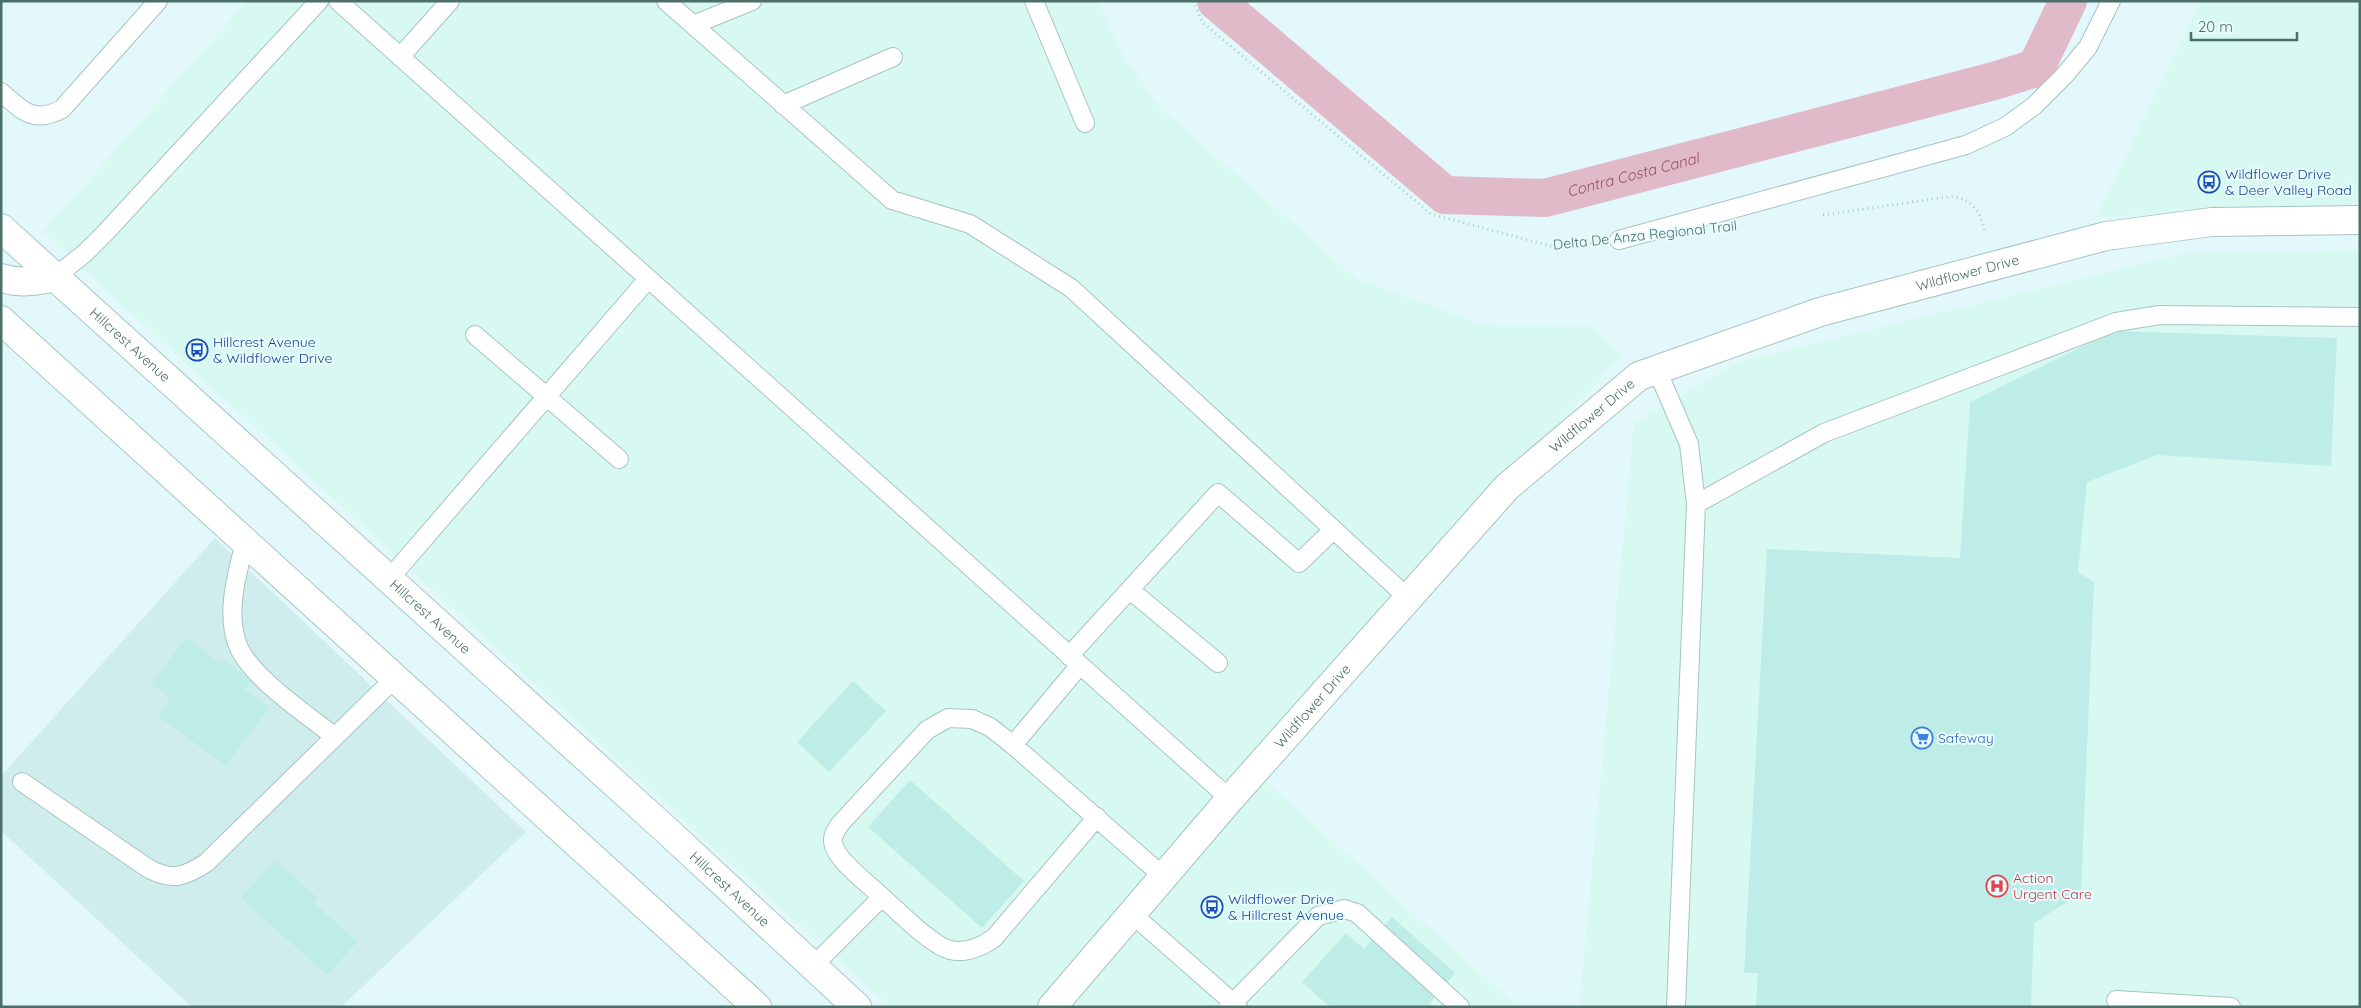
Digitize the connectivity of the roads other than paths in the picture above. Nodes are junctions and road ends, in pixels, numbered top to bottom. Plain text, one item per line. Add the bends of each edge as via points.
1 (158, 1) edge
2 (319, 1) edge
3 (338, 1) edge
4 (450, 1) edge
5 (666, 1) edge
6 (752, 1) edge
7 (1034, 1) edge
8 (2111, 1) edge
9 (694, 25) junction
10 (400, 57) junction
11 (892, 57) dead end
12 (1, 92) edge
13 (783, 105) junction
14 (1085, 123) dead end
15 (2360, 220) edge
16 (1, 228) edge
17 (1619, 240) road end
18 (55, 277) junction
19 (1, 278) edge
20 (648, 279) junction
21 (2360, 318) edge
22 (1, 320) edge
23 (475, 335) dead end
24 (1657, 370) junction
25 (547, 397) junction
26 (619, 459) dead end
27 (1696, 504) junction
28 (1334, 530) junction
29 (245, 542) junction
30 (389, 579) junction
31 (1130, 590) junction
32 (1408, 598) junction
33 (1074, 660) junction
34 (1218, 663) dead end
35 (395, 678) junction
36 (335, 737) junction
37 (1014, 745) junction
38 (22, 782) dead end
39 (1230, 800) junction
40 (1097, 817) junction
41 (1164, 876) junction
42 (882, 897) junction
43 (1132, 914) junction
44 (813, 966) junction
45 (2116, 1000) dead end
46 (1233, 1005) edge
47 (757, 1007) edge
48 (857, 1007) edge
49 (1052, 1007) edge
50 (1460, 1007) edge
51 (1676, 1007) edge
52 (2231, 1007) edge

1 - 12 lane via 62,109 50,116 32,116
2 - 18 lane via 106,232
3 - 10 lane
4 - 10 lane
5 - 9 lane
6 - 9 lane
7 - 14 lane
8 - 17 lane via 2088,47 2064,76 2034,106 2005,127 1966,145
9 - 13 lane
10 - 20 lane
11 - 13 lane
13 - 28 lane via 892,200 970,224 1071,288
15 - 24 main road, Wildflower Drive via 2212,222 2106,236 1820,312
16 - 18 main road, Hillcrest Avenue
18 - 19 main road via 38,281
18 - 30 main road, Hillcrest Avenue
20 - 25 lane
20 - 33 lane
21 - 27 lane via 2160,315 2116,322 1824,433
22 - 29 main road
23 - 25 lane
24 - 27 lane via 1689,444
24 - 32 main road, Wildflower Drive via 1639,376 1507,487
25 - 26 lane
25 - 30 lane
27 - 51 lane
28 - 31 lane via 1299,563 1218,493
28 - 32 lane
29 - 35 main road
29 - 36 lane via 235,582 232,619 241,652 265,681
30 - 44 main road, Hillcrest Avenue
31 - 33 lane
31 - 34 lane
32 - 39 main road, Wildflower Drive
33 - 37 lane
33 - 39 lane
35 - 36 lane
35 - 47 main road
36 - 38 lane via 206,864 189,874 175,877 163,876 150,869
37 - 40 lane
37 - 42 lane via 990,727 972,719 948,718 927,730 840,824 833,840 836,851
39 - 41 main road, Wildflower Drive
40 - 41 lane
40 - 42 lane via 994,938 980,947 950,950 936,943
41 - 43 main road, Wildflower Drive
42 - 44 lane
43 - 46 lane
43 - 49 main road, Wildflower Drive
44 - 48 main road, Hillcrest Avenue
45 - 52 lane
46 - 50 lane via 1318,916 1344,908 1357,913

